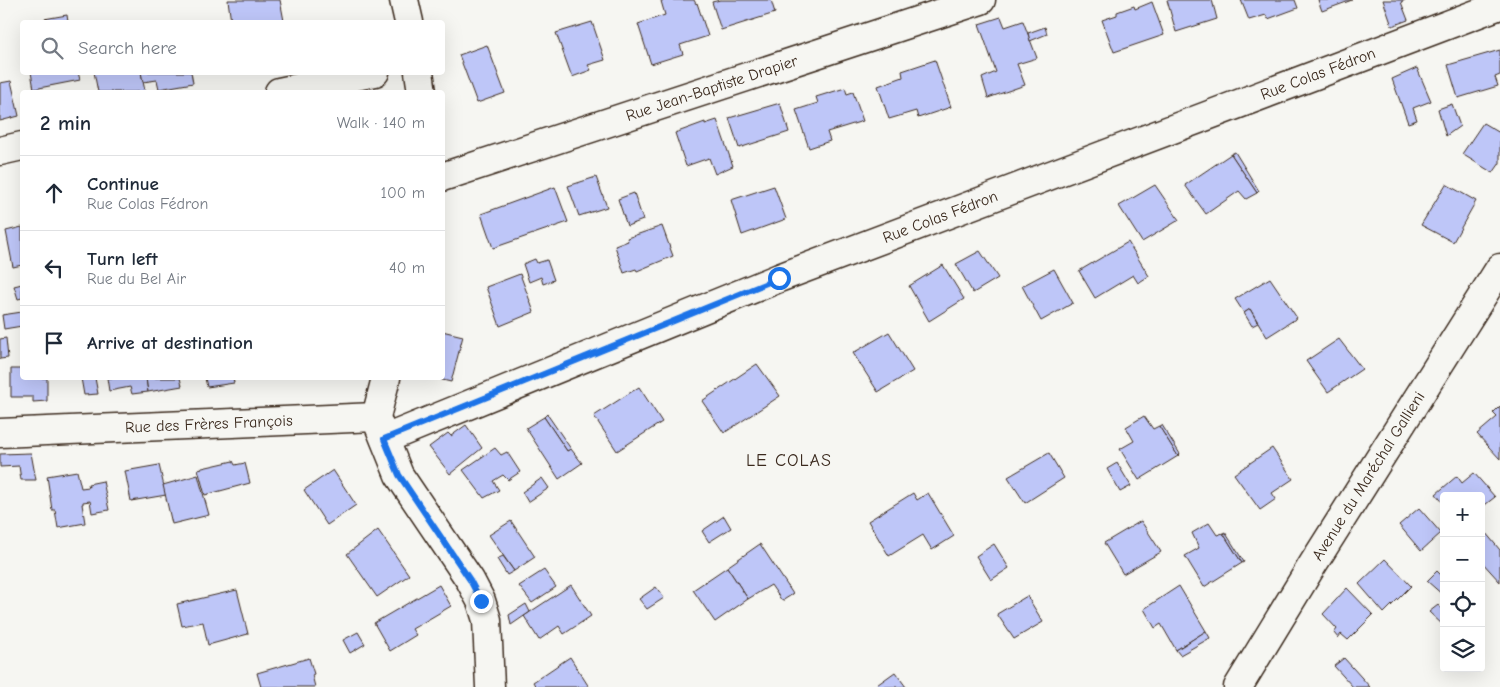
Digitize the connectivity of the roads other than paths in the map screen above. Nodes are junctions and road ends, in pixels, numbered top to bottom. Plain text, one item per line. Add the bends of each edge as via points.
1 (404, 0) edge
2 (981, 0) edge
3 (1500, 5) edge
4 (409, 20) edge
5 (361, 75) edge
6 (419, 75) edge
7 (289, 90) edge
8 (422, 90) edge
9 (20, 146) edge
10 (0, 151) edge
11 (445, 176) edge
12 (1500, 268) edge
13 (386, 380) edge
14 (380, 428) junction
15 (0, 433) edge
16 (490, 687) edge
17 (1238, 687) edge

1 - 4 street
2 - 11 street, Rue Jean-Baptiste Drapier
3 - 14 street, Rue Colas Fédron
5 - 7 street
6 - 8 street
9 - 10 street
12 - 17 street, Avenue du Maréchal Gallieni
13 - 14 street
14 - 15 street, Rue des Frères François
14 - 16 street via 399,475 481,601 487,620

